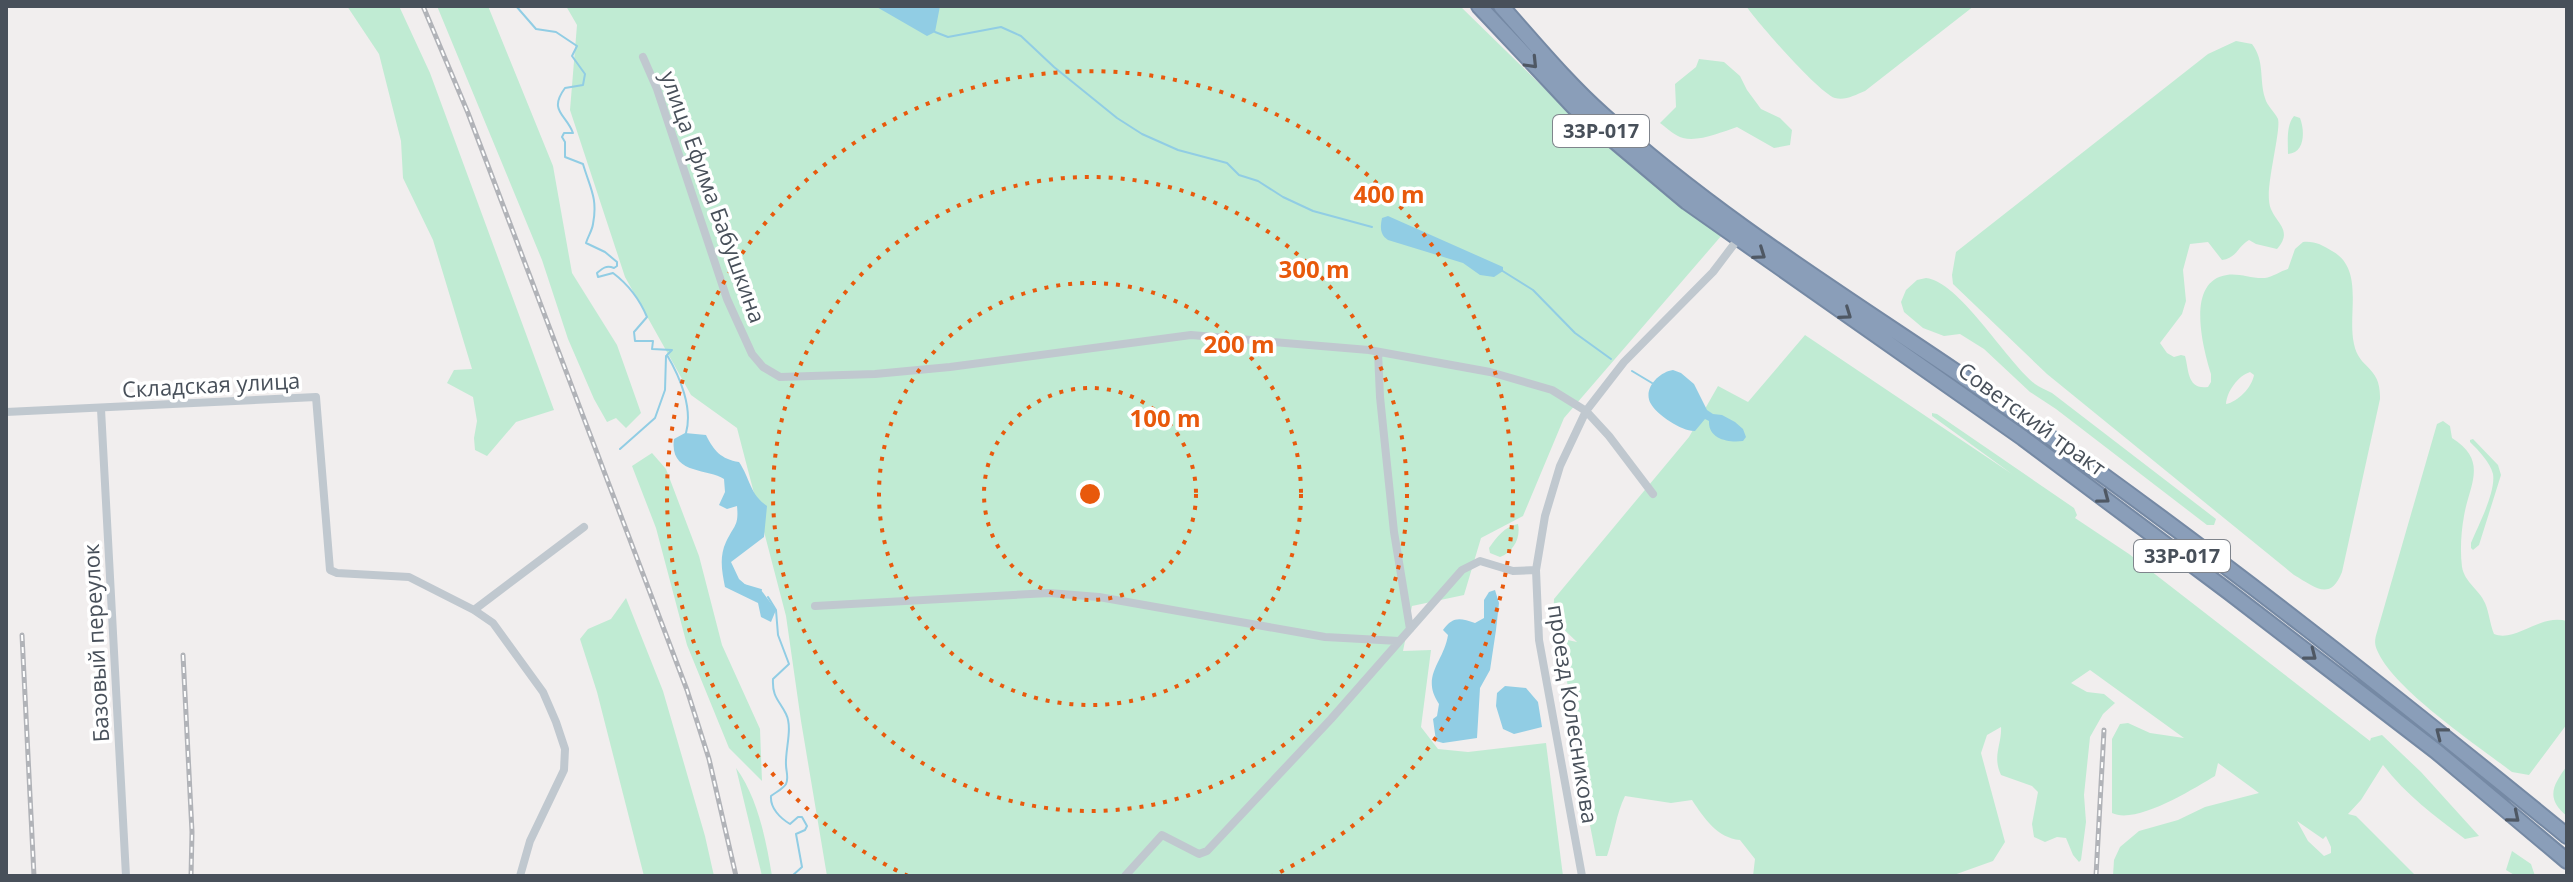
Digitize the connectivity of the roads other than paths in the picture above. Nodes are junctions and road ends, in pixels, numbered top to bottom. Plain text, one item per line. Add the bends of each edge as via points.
1 (1479, 6) edge
2 (1501, 6) edge
3 (643, 57) dead end
4 (1742, 233) junction
5 (1378, 352) junction
6 (101, 409) junction
7 (1586, 411) junction
8 (6, 412) edge
9 (1653, 494) dead end
10 (584, 527) dead end
11 (1536, 570) junction
12 (815, 606) dead end
13 (474, 610) junction
14 (1410, 629) junction
15 (1399, 641) junction
16 (2567, 836) edge
17 (2567, 861) edge
18 (126, 876) edge
19 (520, 876) edge
20 (1125, 876) edge
21 (1582, 876) edge

1 -> 4 highway, Советский тракт / 33Р-017 via 1595,126 1687,202
2 - 4 highway, Советский тракт / 33Р-017 via 1604,116
3 - 5 street, улица Ефима Бабушкина via 727,299 752,354 780,377 950,367 1191,335
4 - 7 street, проезд Колесникова
16 -> 4 highway, Советский тракт / 33Р-017 via 2241,576 2032,424
4 -> 17 highway, Советский тракт / 33Р-017 via 2194,565 2436,751
5 - 7 street via 1502,375 1552,390
5 - 14 street via 1394,532
6 - 8 street
6 - 13 street, Складская улица via 316,397 330,570 409,577
6 - 18 street, Базовый переулок
7 - 9 street
7 - 11 street, проезд Колесникова via 1553,486
10 - 13 street
11 - 14 street via 1513,571 1480,561 1462,570
11 - 21 street, проезд Колесникова via 1540,647
12 - 15 street via 1049,593 1325,637
13 - 19 street, Складская улица via 493,623 543,692 565,749 564,770 530,841
14 - 15 street
15 - 20 street via 1207,851 1199,854 1162,835

